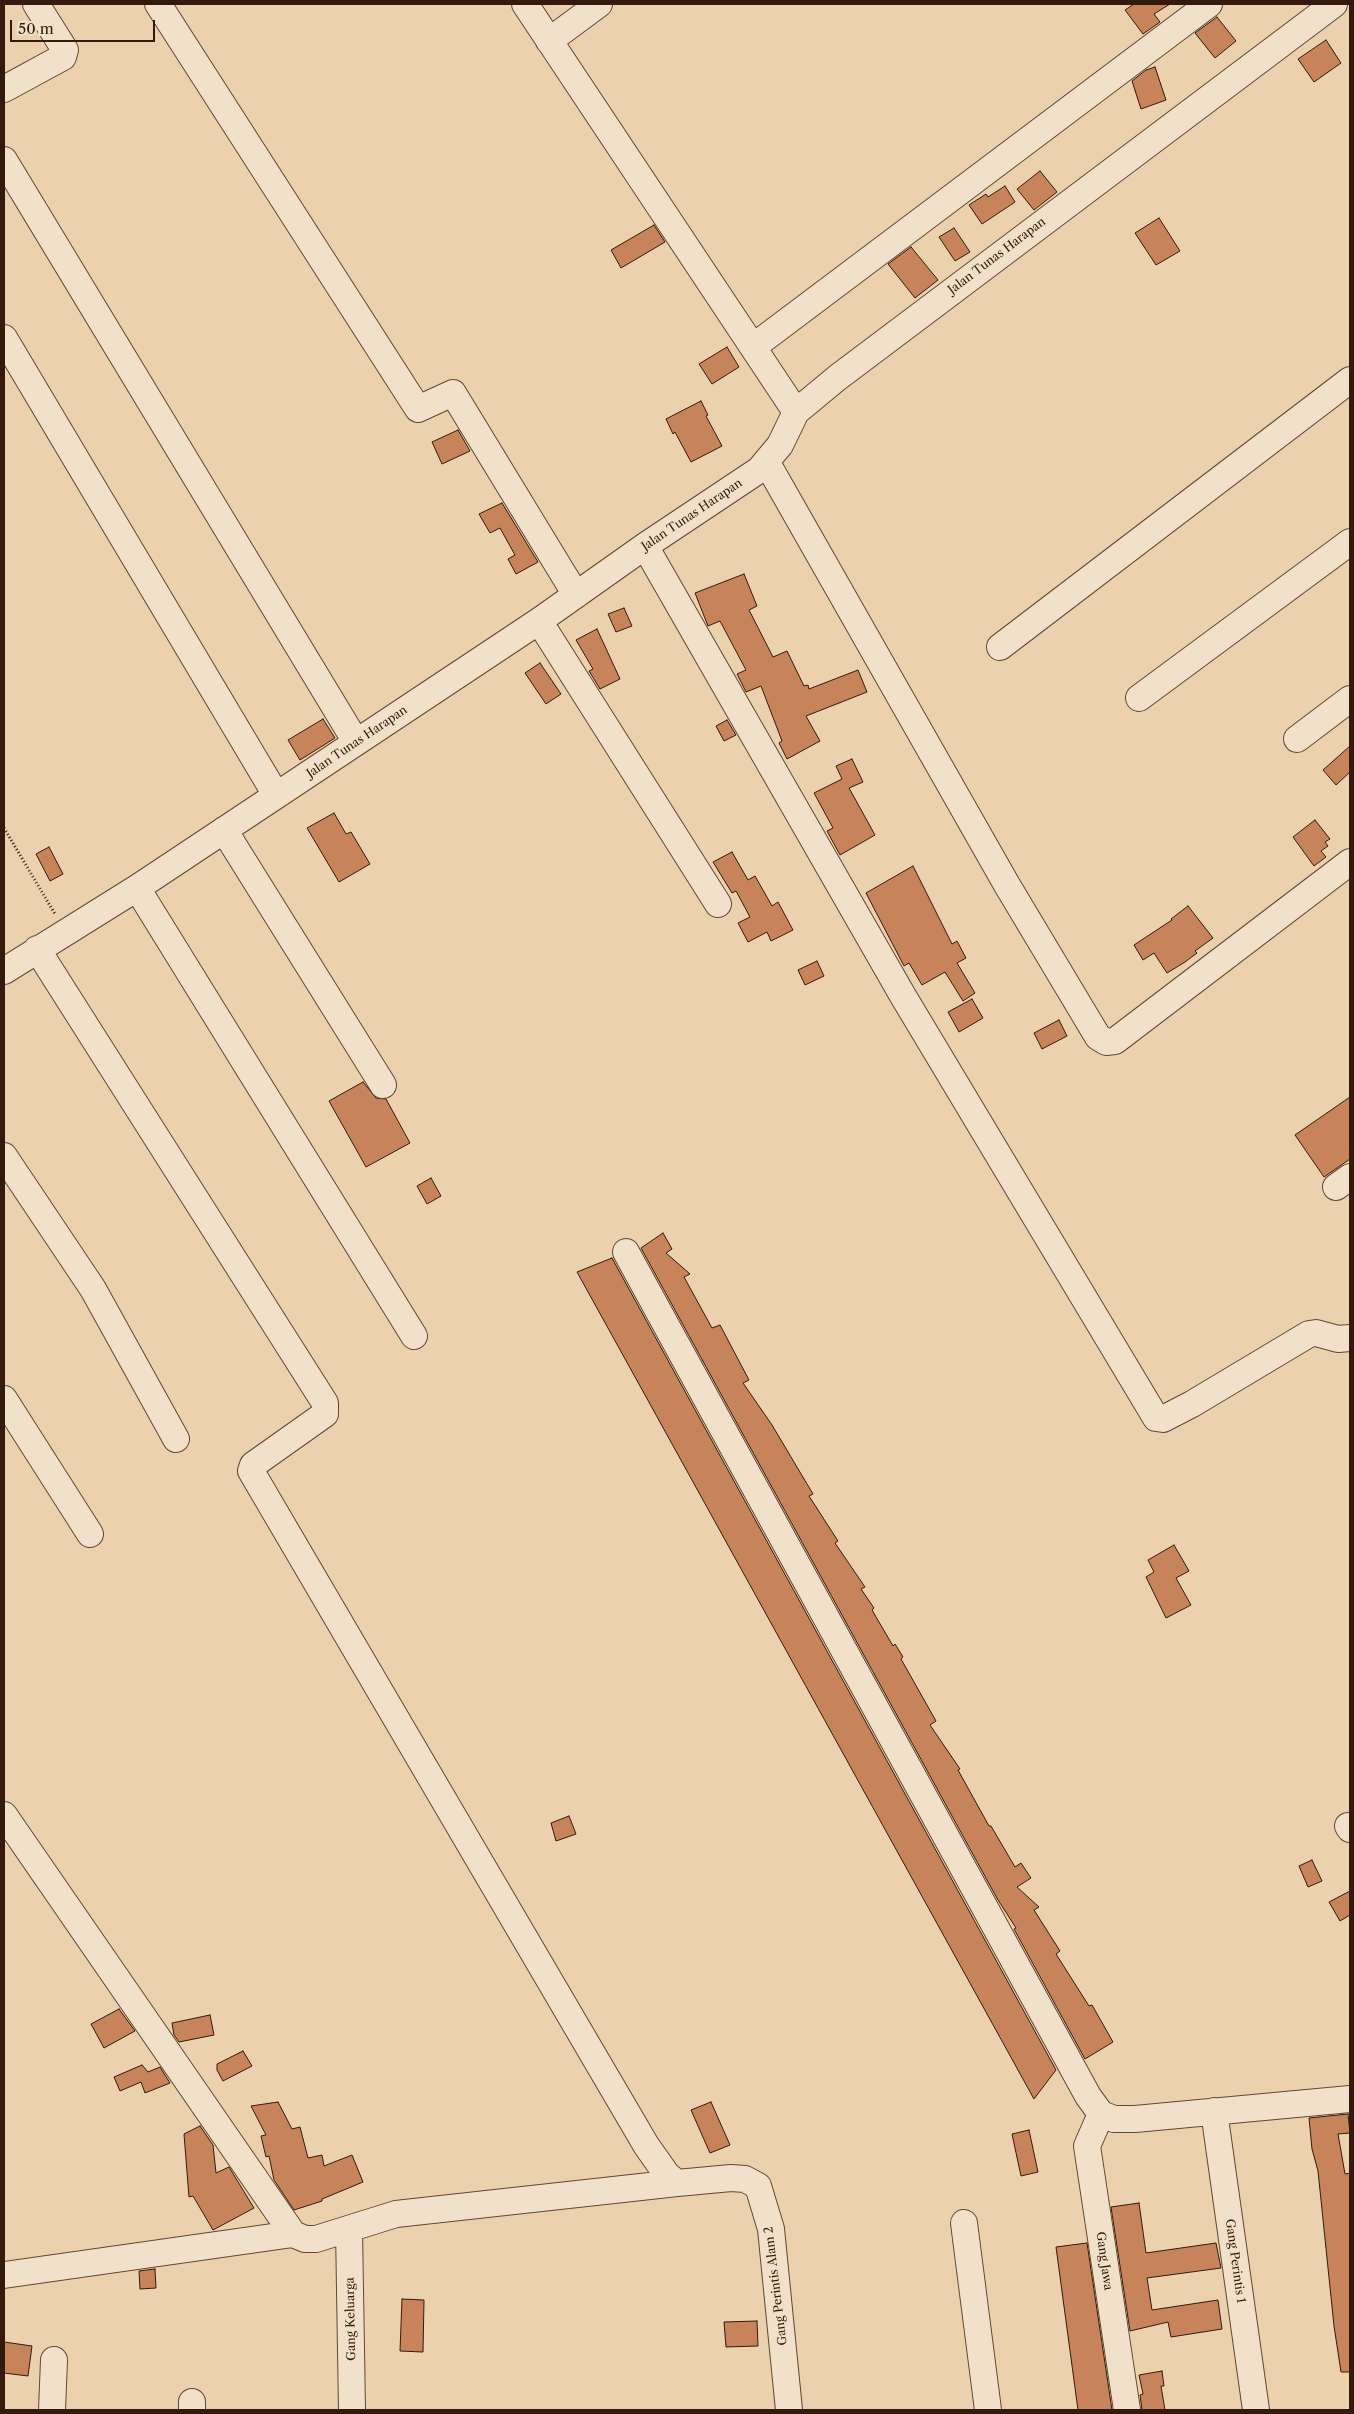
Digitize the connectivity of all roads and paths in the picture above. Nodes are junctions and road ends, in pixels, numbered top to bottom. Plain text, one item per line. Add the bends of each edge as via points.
1 (36, 4) edge
2 (158, 4) edge
3 (525, 4) edge
4 (599, 4) edge
5 (1209, 4) edge
6 (1334, 4) edge
7 (549, 41) junction
8 (4, 89) edge
9 (4, 160) edge
10 (4, 338) edge
11 (753, 347) junction
12 (1350, 380) edge
13 (796, 412) junction
14 (767, 463) junction
15 (1350, 542) edge
16 (645, 546) junction
17 (576, 595) junction
18 (539, 621) junction
19 (1000, 647) dead end
20 (1139, 698) dead end
21 (1350, 699) edge
22 (1297, 739) dead end
23 (356, 742) junction
24 (276, 795) junction
25 (4, 828) edge
26 (224, 830) junction
27 (1350, 862) edge
28 (137, 888) junction
29 (718, 904) dead end
30 (66, 931) junction
31 (36, 949) junction
32 (4, 971) edge
33 (383, 1085) dead end
34 (4, 1156) edge
35 (626, 1252) dead end
36 (414, 1336) dead end
37 (1350, 1338) edge
38 (4, 1398) edge
39 (176, 1439) dead end
40 (90, 1534) dead end
41 (4, 1815) edge
42 (1350, 2099) edge
43 (1214, 2111) junction
44 (1101, 2114) junction
45 (677, 2182) junction
46 (964, 2223) dead end
47 (349, 2229) junction
48 (293, 2234) junction
49 (4, 2275) edge
50 (54, 2360) dead end
51 (52, 2410) edge
52 (352, 2410) edge
53 (789, 2410) edge
54 (988, 2410) edge
55 (1127, 2410) edge
56 (1256, 2410) edge

1 - 8 street via 65,50 63,56
2 - 17 street via 418,409 453,392
3 - 7 street
4 - 7 street
5 - 11 street
6 - 13 street, Jalan Tunas Harapan via 957,286
7 - 11 street
9 - 23 street
10 - 24 street
11 - 13 street
12 - 19 street
13 - 14 street, Jalan Tunas Harapan
14 - 16 street, Jalan Tunas Harapan
14 - 27 street via 1002,876 1098,1037 1106,1042 1115,1041
15 - 20 street
16 - 17 street, Jalan Tunas Harapan
16 - 37 street via 903,996 1158,1419 1192,1404 1309,1334 1316,1332 1338,1339
17 - 18 street, Jalan Tunas Harapan
18 - 23 street, Jalan Tunas Harapan
18 - 29 street
21 - 22 street
23 - 24 street, Jalan Tunas Harapan
24 - 26 street, Jalan Tunas Harapan
25 - 30 path
26 - 28 street, Jalan Tunas Harapan
26 - 33 street
28 - 30 street, Jalan Tunas Harapan
28 - 36 street
30 - 31 street, Jalan Tunas Harapan
31 - 32 street, Jalan Tunas Harapan
31 - 45 street via 325,1403 325,1414 253,1465 251,1471 646,2145 667,2175
34 - 39 street via 93,1290
35 - 44 street via 1088,2096
38 - 40 street
41 - 48 street
42 - 43 street
43 - 44 street via 1135,2119 1114,2119
43 - 56 street, Gang Perintis 1
44 - 55 street, Gang Jawa via 1087,2146
45 - 47 street via 396,2214
45 - 53 street, Gang Perintis Alam 2 via 731,2178 745,2179 758,2186 771,2229
46 - 54 street
47 - 48 street via 316,2239
47 - 52 street, Gang Keluarga
48 - 49 street
50 - 51 street

